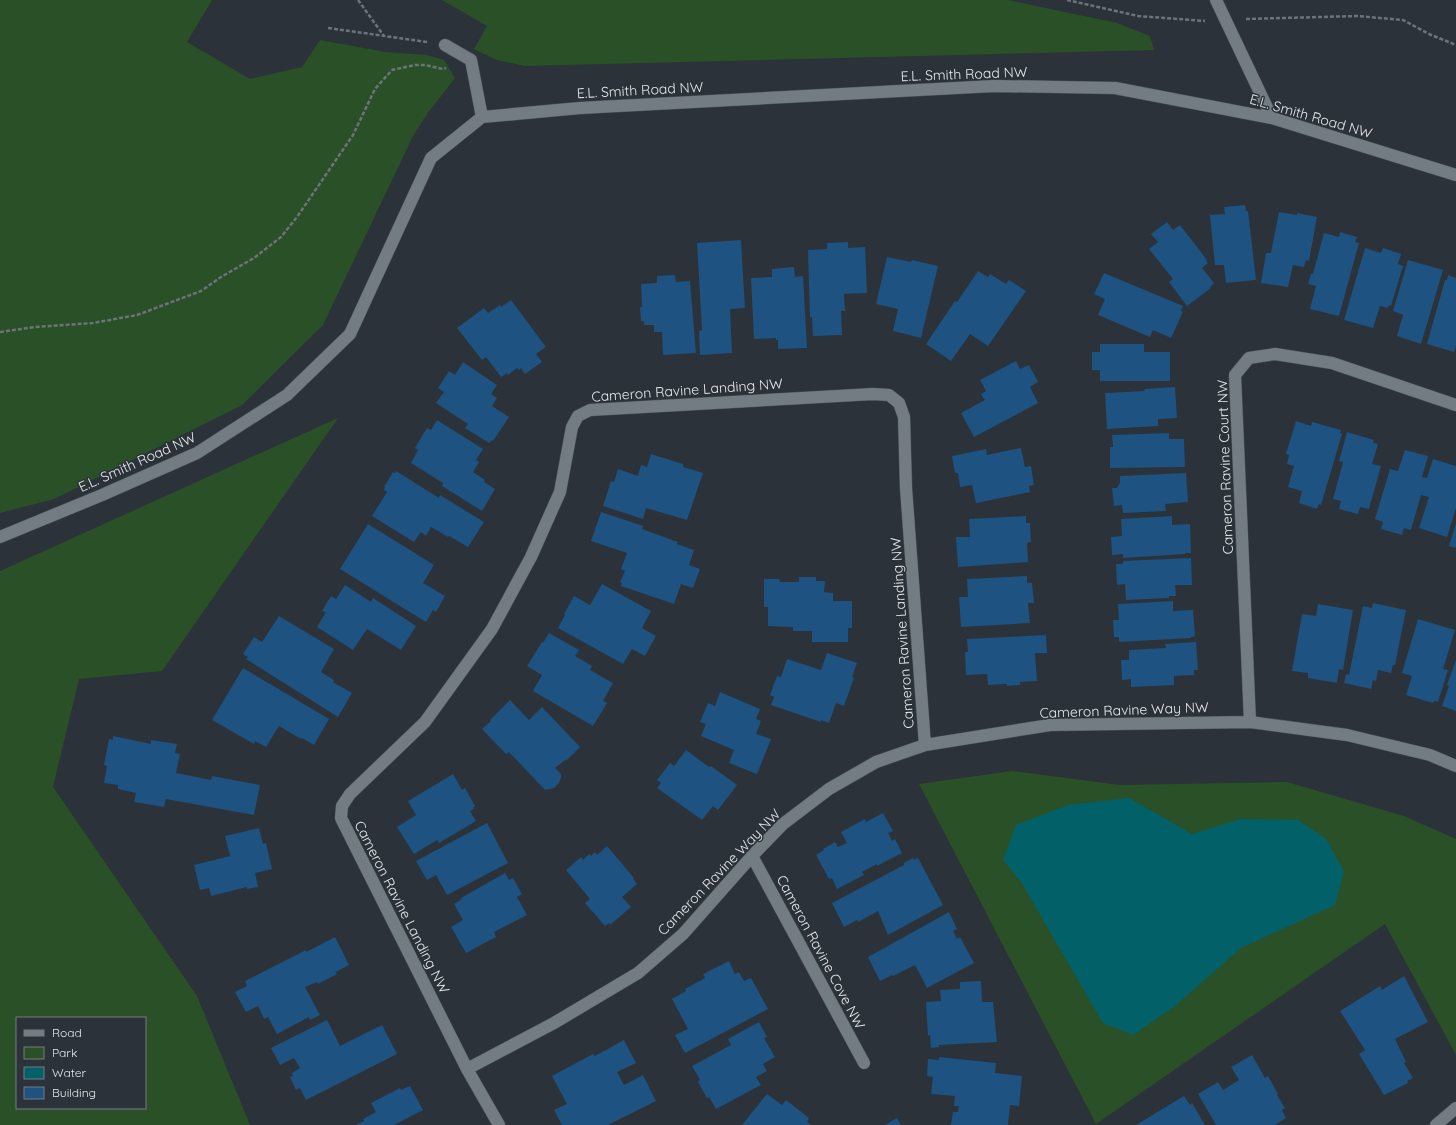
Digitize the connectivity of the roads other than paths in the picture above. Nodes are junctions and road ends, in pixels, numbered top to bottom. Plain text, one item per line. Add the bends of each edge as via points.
1 (1216, 0) edge
2 (445, 45) road end
3 (482, 117) junction
4 (1272, 118) junction
5 (1456, 175) edge
6 (1456, 405) edge
7 (0, 537) edge
8 (1250, 722) junction
9 (925, 745) junction
10 (1456, 766) edge
11 (752, 856) junction
12 (864, 1063) dead end
13 (467, 1069) junction
14 (1456, 1108) edge
15 (499, 1125) edge
16 (1436, 1125) edge

1 - 4 street
2 - 3 street via 471,60
3 - 4 street, E.L. Smith Road NW via 580,108 994,86 1115,88
3 - 7 street, E.L. Smith Road NW via 432,158 350,334 287,395 197,453
4 - 5 street, E.L. Smith Road NW
6 - 8 street, Cameron Ravine Court NW via 1332,363 1275,354 1249,358 1235,374
8 - 9 street, Cameron Ravine Way NW via 1050,725
8 - 10 street, Cameron Ravine Way NW via 1347,735 1430,755
9 - 11 street, Cameron Ravine Way NW via 876,762 829,790 783,824
9 - 13 street, Cameron Ravine Landing NW via 906,488 904,417 899,403 889,395 873,394 590,410 578,416 572,427 560,492 531,557 492,629 425,722 350,794 342,806 341,818
11 - 12 street, Cameron Ravine Cove NW
11 - 13 street, Cameron Ravine Way NW via 683,934 638,973 554,1023
13 - 15 street, Cameron Ravine Landing NW
14 - 16 street

